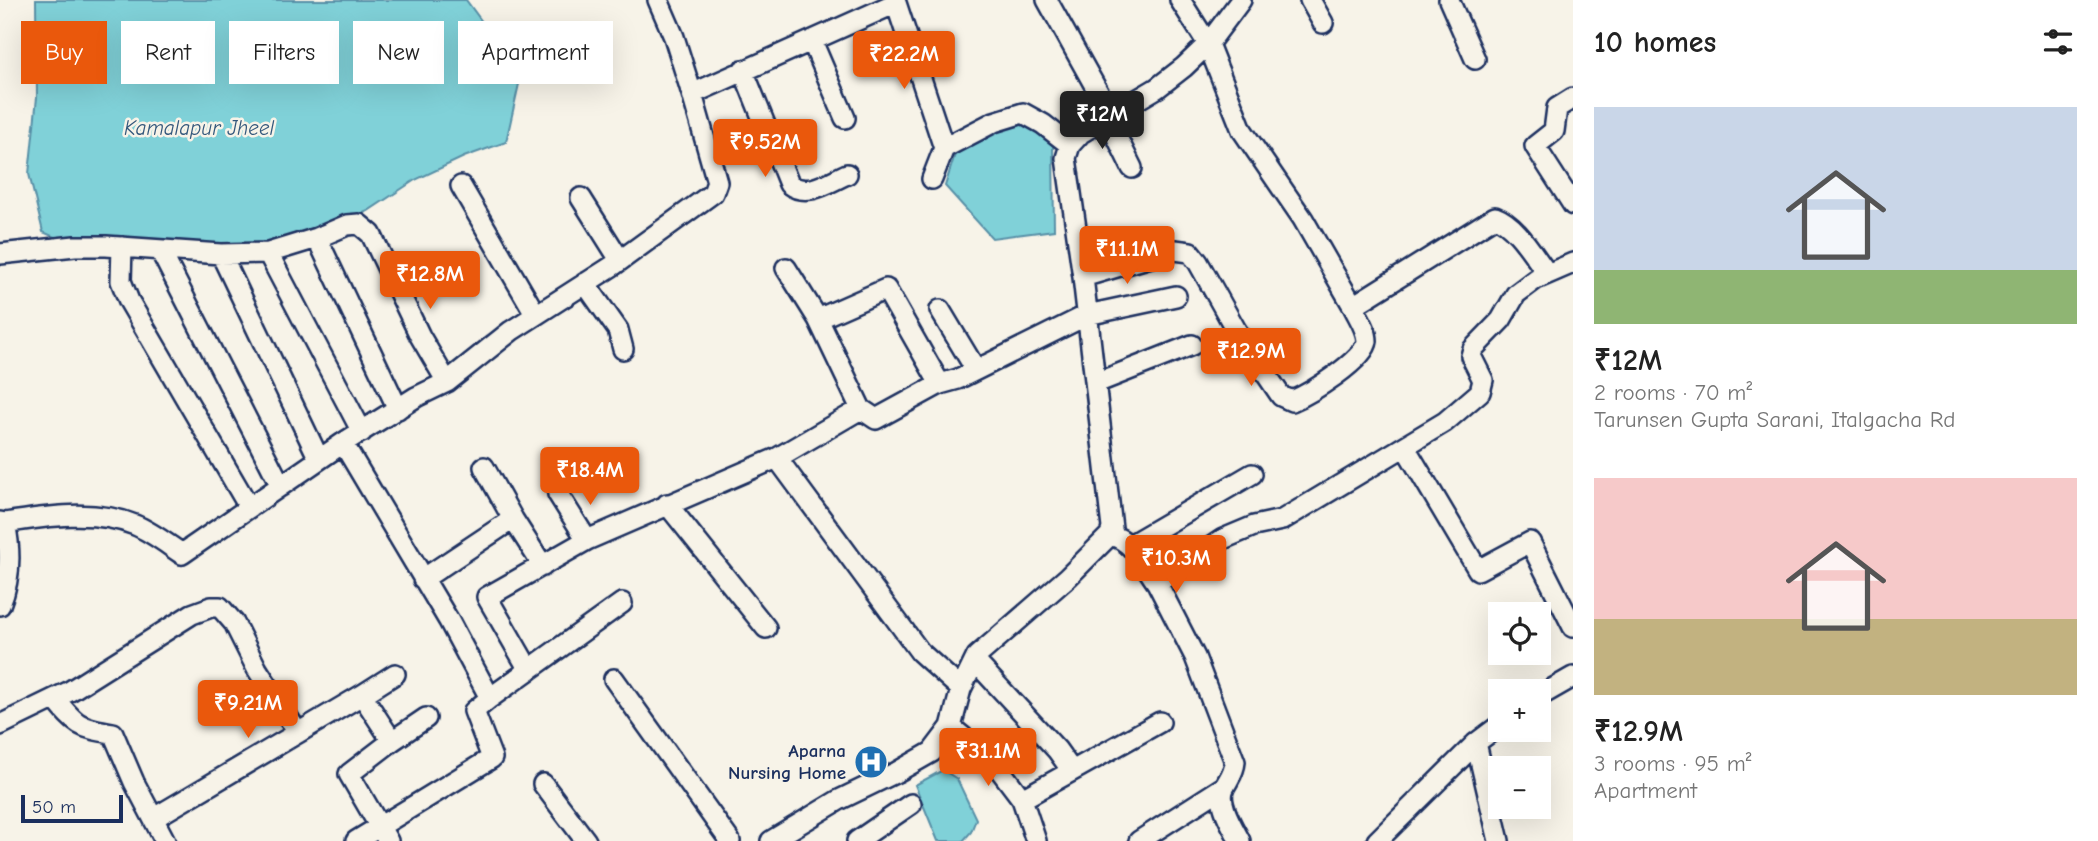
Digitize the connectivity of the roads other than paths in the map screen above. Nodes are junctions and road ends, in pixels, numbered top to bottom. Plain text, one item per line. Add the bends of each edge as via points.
1 (658, 0) edge
2 (1047, 0) edge
3 (1180, 0) edge
4 (1241, 0) edge
5 (1310, 0) edge
6 (1449, 0) edge
7 (895, 2) edge
8 (1323, 23) dead end
9 (812, 41) junction
10 (1208, 44) junction
11 (1475, 59) dead end
12 (743, 70) junction
13 (692, 94) junction
14 (1573, 98) edge
15 (1109, 116) junction
16 (845, 118) dead end
17 (1070, 145) junction
18 (944, 148) junction
19 (1132, 168) dead end
20 (847, 174) dead end
21 (932, 179) dead end
22 (461, 186) dead end
23 (581, 198) dead end
24 (1573, 205) edge
25 (317, 238) junction
26 (122, 247) junction
27 (160, 250) junction
28 (268, 253) junction
29 (0, 254) edge
30 (220, 254) junction
31 (620, 260) junction
32 (1573, 263) edge
33 (786, 268) dead end
34 (1547, 273) junction
35 (1083, 276) junction
36 (585, 283) junction
37 (1176, 296) dead end
38 (1353, 306) junction
39 (940, 310) dead end
40 (536, 315) junction
41 (1087, 315) junction
42 (818, 319) junction
43 (1192, 345) dead end
44 (623, 349) dead end
45 (976, 370) junction
46 (447, 382) junction
47 (1096, 383) junction
48 (940, 384) junction
49 (398, 408) junction
50 (861, 409) junction
51 (362, 432) junction
52 (343, 443) junction
53 (1405, 447) junction
54 (777, 458) junction
55 (319, 459) junction
56 (484, 467) dead end
57 (591, 472) dead end
58 (1252, 474) dead end
59 (281, 486) junction
60 (667, 505) junction
61 (249, 507) junction
62 (513, 519) junction
63 (3, 522) edge
64 (1110, 535) junction
65 (587, 540) junction
66 (1130, 545) junction
67 (543, 566) junction
68 (423, 579) junction
69 (1157, 583) junction
70 (622, 603) dead end
71 (0, 605) edge
72 (1573, 627) edge
73 (766, 628) dead end
74 (975, 661) junction
75 (529, 670) junction
76 (395, 674) dead end
77 (1573, 677) edge
78 (614, 679) dead end
79 (961, 689) junction
80 (1551, 690) edge
81 (362, 695) junction
82 (490, 698) junction
83 (55, 699) junction
84 (426, 718) dead end
85 (1160, 722) dead end
86 (0, 725) edge
87 (950, 727) junction
88 (298, 733) junction
89 (1488, 734) edge
90 (392, 741) junction
91 (1476, 743) junction
92 (1072, 771) junction
93 (543, 784) dead end
94 (1225, 786) junction
95 (1022, 799) junction
96 (911, 804) dead end
97 (154, 818) junction
98 (384, 833) edge
99 (775, 840) edge
100 (165, 841) edge
101 (356, 841) edge
102 (586, 841) edge
103 (730, 841) edge
104 (857, 841) edge
105 (1036, 841) edge
106 (1139, 841) edge
107 (1240, 841) edge
108 (1377, 841) edge
109 (1499, 841) edge

1 - 13 street
2 - 15 street
3 - 10 street
4 - 10 street
5 - 8 street
6 - 11 street
7 - 9 street
7 - 18 street
9 - 12 street
9 - 16 street
10 - 15 street via 1157,88
10 - 38 street via 1242,130 1303,219
12 - 13 street
12 - 20 street via 789,184 806,191
13 - 31 street via 716,188
14 - 24 street via 1557,108 1554,131 1535,146
15 - 17 street
15 - 19 street
17 - 18 street via 1023,113 994,122
17 - 35 street via 1066,158
18 - 21 street
22 - 40 street
23 - 31 street
25 - 28 street
25 - 46 street via 352,224 366,228
25 - 49 street
26 - 27 street
26 - 29 street via 75,246
26 - 61 street via 121,281 129,301
27 - 30 street
27 - 59 street
28 - 30 street
28 - 51 street
30 - 55 street
31 - 36 street
32 - 34 street
33 - 42 street
34 - 38 street via 1503,220 1495,218
34 - 53 street via 1516,294 1501,320 1473,349 1471,356 1483,380 1480,392
35 - 38 street via 1175,250 1190,252 1281,396 1292,401 1363,352 1365,330
35 - 41 street
36 - 40 street
36 - 44 street via 618,330
37 - 41 street
39 - 45 street
40 - 46 street
41 - 45 street
41 - 47 street
42 - 48 street via 886,289
42 - 50 street
43 - 47 street
45 - 48 street
46 - 49 street
47 - 64 street
48 - 50 street via 876,419
49 - 51 street
50 - 54 street
51 - 52 street
52 - 55 street
52 - 68 street
53 - 69 street via 1282,520 1223,538
53 - 72 street via 1478,570 1530,542
54 - 60 street
54 - 79 street via 920,652
55 - 59 street
56 - 62 street
57 - 65 street via 565,483 558,494
58 - 66 street
59 - 61 street
60 - 65 street
60 - 73 street
61 - 63 street via 182,554 134,525 96,516
62 - 67 street
62 - 68 street
63 - 71 street via 10,547
64 - 66 street
64 - 74 street
65 - 67 street
66 - 69 street
67 - 75 street via 487,597
68 - 82 street
69 - 94 street via 1195,657 1235,762
70 - 75 street
74 - 79 street
74 - 92 street
75 - 82 street
76 - 81 street
77 - 80 street
78 - 103 street
79 - 87 street
81 - 88 street
81 - 90 street
82 - 98 street via 474,711 492,758
83 - 86 street
83 - 88 street via 192,614 220,607
83 - 97 street via 73,722 113,733
84 - 90 street
85 - 92 street
87 - 95 street via 994,762
87 - 99 street via 932,752 839,800
88 - 97 street
89 - 91 street
90 - 98 street via 349,774
91 - 108 street
91 - 109 street
92 - 95 street
93 - 102 street
94 - 106 street
94 - 107 street via 1221,799
95 - 105 street
96 - 104 street
97 - 100 street
98 - 101 street

